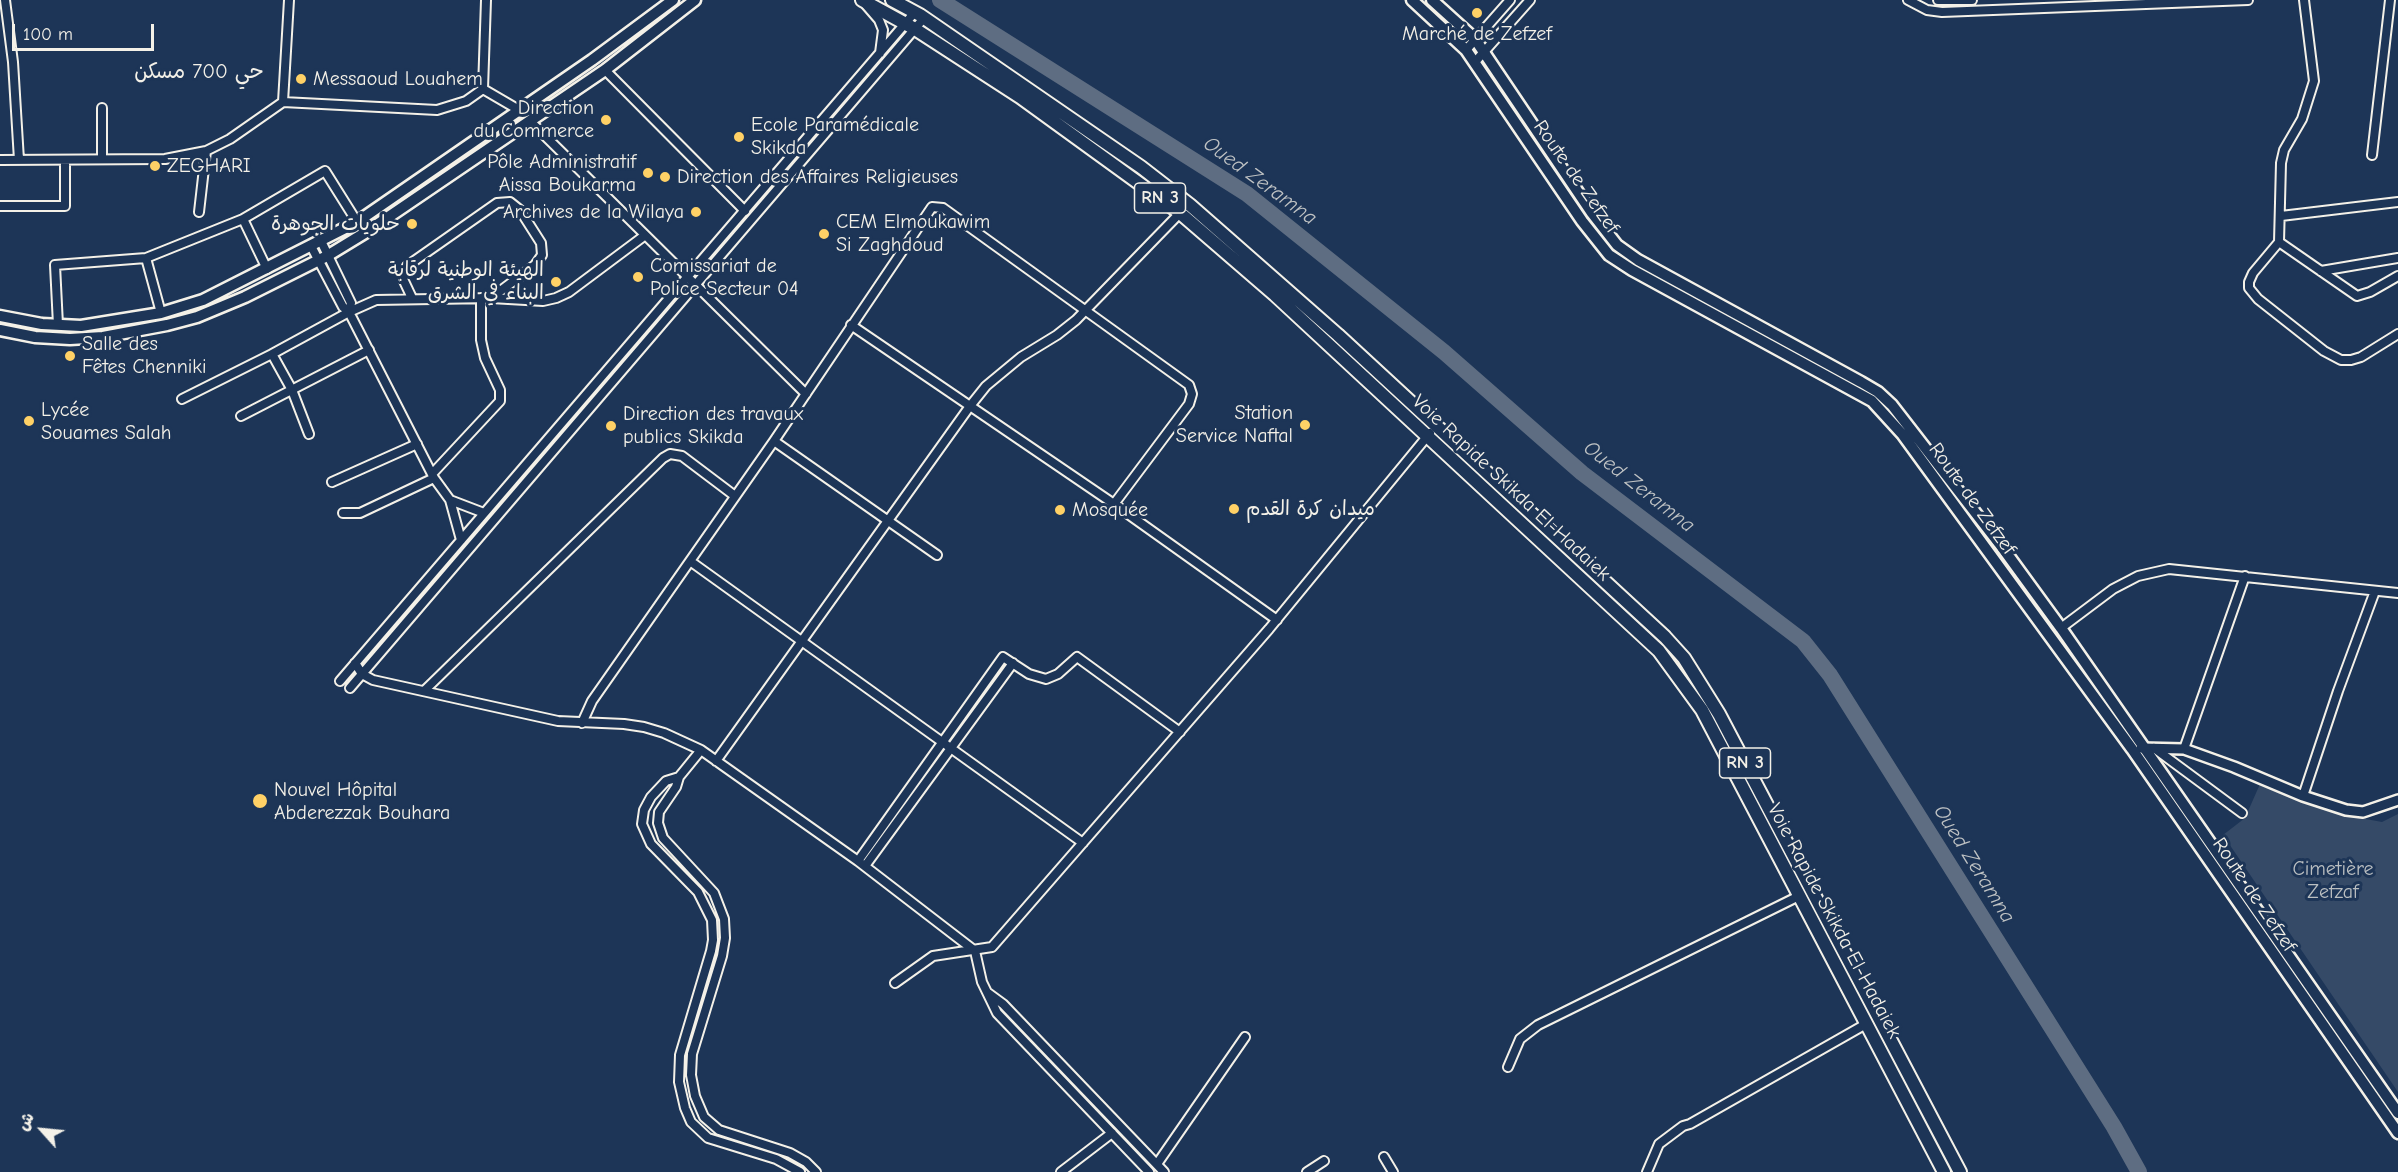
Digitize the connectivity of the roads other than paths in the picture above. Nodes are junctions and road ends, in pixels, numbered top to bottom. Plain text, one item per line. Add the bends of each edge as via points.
1 (5, 0) edge
2 (289, 0) edge
3 (486, 0) edge
4 (673, 0) edge
5 (695, 0) edge
6 (861, 0) edge
7 (892, 0) edge
8 (1412, 0) edge
9 (1432, 0) edge
10 (1510, 0) edge
11 (1530, 0) edge
12 (1908, 0) edge
13 (1938, 0) edge
14 (1972, 0) edge
15 (2248, 0) edge
16 (2304, 0) edge
17 (2390, 0) edge
18 (919, 15) junction
19 (910, 26) junction
20 (1476, 39) junction
21 (1466, 50) junction
22 (1485, 51) junction
23 (879, 54) junction
24 (1475, 62) junction
25 (605, 70) junction
26 (483, 89) junction
27 (283, 102) junction
28 (102, 108) dead end
29 (519, 110) junction
30 (531, 122) junction
31 (207, 151) junction
32 (2372, 155) dead end
33 (102, 159) junction
34 (0, 160) edge
35 (19, 160) junction
36 (64, 160) junction
37 (2398, 202) edge
38 (0, 206) edge
39 (745, 211) junction
40 (199, 212) dead end
41 (1180, 213) junction
42 (2281, 216) junction
43 (243, 219) junction
44 (357, 222) junction
45 (644, 236) junction
46 (2279, 242) junction
47 (316, 244) junction
48 (146, 258) junction
49 (323, 258) junction
50 (2398, 258) edge
51 (267, 269) junction
52 (2321, 271) junction
53 (2398, 276) edge
54 (687, 277) junction
55 (695, 285) junction
56 (412, 298) junction
57 (481, 298) junction
58 (491, 298) junction
59 (349, 312) junction
60 (1085, 312) junction
61 (161, 313) junction
62 (0, 316) edge
63 (58, 325) junction
64 (851, 325) junction
65 (0, 330) edge
66 (2398, 334) edge
67 (369, 350) junction
68 (272, 354) junction
69 (292, 390) junction
70 (806, 394) junction
71 (182, 399) dead end
72 (970, 406) junction
73 (241, 416) dead end
74 (1436, 425) junction
75 (309, 435) dead end
76 (1427, 437) junction
77 (774, 441) junction
78 (417, 444) junction
79 (433, 476) junction
80 (332, 482) dead end
81 (735, 496) junction
82 (450, 500) junction
83 (1114, 504) junction
84 (343, 513) dead end
85 (484, 513) junction
86 (888, 521) junction
87 (461, 540) junction
88 (937, 555) dead end
89 (690, 561) junction
90 (2245, 576) junction
91 (2375, 591) junction
92 (2398, 593) edge
93 (1276, 620) junction
94 (2061, 628) junction
95 (802, 641) junction
96 (356, 663) junction
97 (1013, 663) junction
98 (362, 674) junction
99 (340, 681) dead end
100 (350, 688) dead end
101 (424, 691) junction
102 (582, 723) junction
103 (1180, 732) junction
104 (942, 742) junction
105 (951, 748) junction
106 (2150, 748) junction
107 (2132, 749) junction
108 (2184, 749) junction
109 (701, 750) junction
110 (716, 761) junction
111 (679, 777) junction
112 (2303, 796) junction
113 (2398, 800) edge
114 (2242, 813) dead end
115 (1083, 843) junction
116 (862, 864) junction
117 (1799, 896) junction
118 (975, 951) junction
119 (895, 983) dead end
120 (987, 992) junction
121 (1866, 1024) junction
122 (1245, 1037) dead end
123 (1508, 1067) dead end
124 (2398, 1113) edge
125 (1112, 1133) junction
126 (2398, 1133) edge
127 (1384, 1157) dead end
128 (1324, 1161) dead end
129 (1157, 1164) junction
130 (812, 1171) edge
131 (800, 1172) edge
132 (1061, 1172) edge
133 (1149, 1172) edge
134 (1164, 1172) edge
135 (1307, 1172) edge
136 (1393, 1172) edge
137 (1647, 1172) edge
138 (1944, 1172) edge
139 (1960, 1172) edge

1 - 35 street
2 - 27 street
3 - 26 street
4 - 29 main road
5 - 25 main road
6 - 19 highway, Voie Rapide Skikda El-Hadaiek / RN 3
6 - 23 street via 884,30
7 - 18 highway, Voie Rapide Skikda El-Hadaiek / RN 3
8 - 21 main road, Route de Zefzef
9 - 20 main road, Route de Zefzef
10 - 20 street
11 - 22 street
12 - 15 street via 1927,10 1942,12
13 - 14 street
16 - 42 street via 2314,81 2302,119 2283,157
17 - 32 street
18 - 19 street
18 - 74 highway, Voie Rapide Skikda El-Hadaiek / RN 3 via 1170,188
19 - 23 street
19 - 41 highway, Voie Rapide Skikda El-Hadaiek / RN 3 via 1020,97
19 - 55 street
20 - 21 street
20 - 22 main road, Route de Zefzef
21 - 24 main road, Route de Zefzef
22 - 24 street
22 - 94 main road, Route de Zefzef via 1617,245 1878,392 1892,405
23 - 39 street
24 - 107 main road, Route de Zefzef via 1609,255 1872,401 1902,435
25 - 30 main road
25 - 39 street
26 - 27 street via 466,101 437,110
26 - 29 street
27 - 31 street
28 - 33 street
29 - 30 main road
29 - 44 main road
30 - 45 street
30 - 49 main road
31 - 33 street via 165,159
31 - 40 street
33 - 36 street
34 - 35 street
35 - 36 street
36 - 38 street via 65,206
37 - 42 street
39 - 54 street
41 - 60 street
41 - 76 highway, Voie Rapide Skikda El-Hadaiek / RN 3 via 1275,295
42 - 46 street
43 - 44 street via 326,171
43 - 48 street
43 - 51 street
44 - 47 main road
45 - 54 street
45 - 58 street via 556,298
46 - 52 street
46 - 66 street via 2253,273 2249,288 2324,351 2341,360 2351,360
47 - 49 street
47 - 51 main road
48 - 61 street
48 - 63 street via 55,265
49 - 59 street via 343,307
49 - 65 main road via 244,297 158,327 103,338 70,339
50 - 52 street
51 - 61 main road via 203,300
52 - 53 street via 2357,296
54 - 55 street
54 - 85 street
55 - 70 street
55 - 98 street
56 - 57 street
56 - 58 street via 403,279 407,266 497,204 510,202 520,210 541,243 542,255 535,265
56 - 59 street via 376,300
57 - 58 street
57 - 79 street via 482,349 500,390 500,401
59 - 67 street
59 - 68 street
60 - 64 street via 935,206 929,209
60 - 72 street via 1008,366
60 - 83 street via 1186,381 1191,390 1189,404
61 - 63 main road via 81,326
62 - 63 main road
64 - 70 street
64 - 72 street
67 - 69 street
67 - 78 street
68 - 69 street
68 - 71 street
69 - 73 street
69 - 75 street
70 - 77 street
72 - 83 street
72 - 86 street
74 - 76 street
74 - 139 highway, Voie Rapide Skikda El-Hadaiek / RN 3 via 1684,658 1719,714
76 - 93 street
76 - 117 highway, Voie Rapide Skikda El-Hadaiek / RN 3 via 1659,651 1702,710
77 - 81 street
77 - 86 street
78 - 79 street
78 - 80 street
79 - 82 street
79 - 84 street via 360,513
81 - 89 street
81 - 101 street via 682,456 670,454 663,458
82 - 85 street
82 - 87 street
83 - 93 street
85 - 87 street
86 - 88 street
86 - 95 street
87 - 96 street
89 - 95 street
89 - 102 street via 592,701
90 - 91 street
90 - 94 street via 2169,569 2138,576 2113,589
90 - 108 street
91 - 92 street
91 - 112 street
93 - 103 street
94 - 106 main road, Route de Zefzef
95 - 104 street
95 - 110 street
96 - 98 street
96 - 99 street
97 - 103 street via 1046,679 1077,657
97 - 104 street via 1003,657
97 - 105 street
98 - 100 street
98 - 101 street
101 - 102 street via 546,719
102 - 109 street via 644,727
103 - 115 street
104 - 105 street
104 - 116 street
105 - 115 street
105 - 116 street
106 - 107 street
106 - 108 street
106 - 114 street
106 - 124 main road, Route de Zefzef
107 - 126 main road, Route de Zefzef
108 - 112 street
109 - 110 street
109 - 111 street
110 - 116 street
111 - 130 street via 659,812 660,833 709,886 725,928 722,956 692,1054 695,1096 704,1117 719,1130 790,1153
111 - 131 street via 666,782 651,797 642,824 651,844 698,892 712,920 711,951 680,1055 679,1082 685,1108 691,1122 708,1138 776,1159
112 - 113 street via 2363,812
115 - 118 street via 992,947
116 - 118 street
117 - 121 highway, Voie Rapide Skikda El-Hadaiek / RN 3
117 - 123 street via 1538,1025 1520,1039
118 - 119 street via 933,956
118 - 120 street
120 - 125 street via 997,1013
120 - 129 street
121 - 137 street via 1683,1126 1659,1144
121 - 138 highway, Voie Rapide Skikda El-Hadaiek / RN 3
122 - 129 street
125 - 132 street
125 - 133 street
127 - 136 street
128 - 135 street
129 - 134 street

